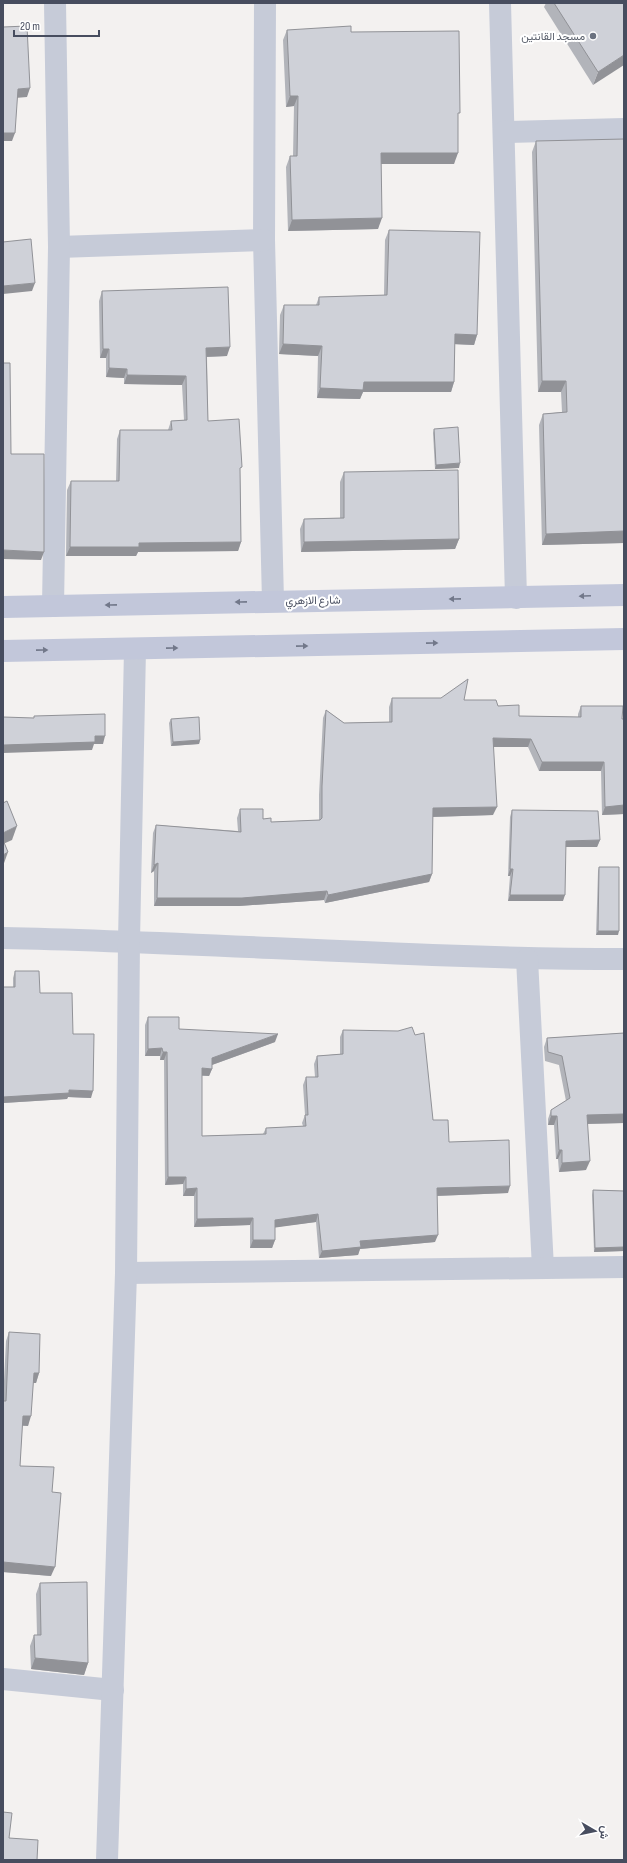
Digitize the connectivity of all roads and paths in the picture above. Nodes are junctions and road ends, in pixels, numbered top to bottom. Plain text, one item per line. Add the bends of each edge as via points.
1 (55, 3) edge
2 (265, 3) edge
3 (500, 3) edge
4 (624, 129) edge
5 (504, 132) junction
6 (264, 240) junction
7 (59, 247) junction
8 (624, 595) edge
9 (516, 598) junction
10 (273, 601) junction
11 (53, 606) junction
12 (3, 607) edge
13 (624, 639) edge
14 (135, 649) junction
15 (3, 651) edge
16 (3, 938) edge
17 (129, 941) junction
18 (527, 959) junction
19 (624, 959) edge
20 (624, 1267) edge
21 (543, 1268) junction
22 (126, 1273) junction
23 (3, 1679) edge
24 (113, 1690) junction
25 (107, 1860) edge

1 - 7 street
2 - 6 street
3 - 5 street
4 - 5 street
5 - 9 street
6 - 7 street
6 - 10 street
7 - 11 street
8 -> 9 street, شارع الازهري
9 -> 10 street, شارع الازهري
10 -> 11 street, شارع الازهري
11 - 12 street, شارع الازهري
14 -> 13 street
15 -> 14 street
14 - 17 street
16 - 17 street
17 - 18 street
17 - 22 street
18 - 19 street
18 - 21 street
20 - 21 street
21 - 22 street
22 - 24 street
23 - 24 street
24 - 25 street

